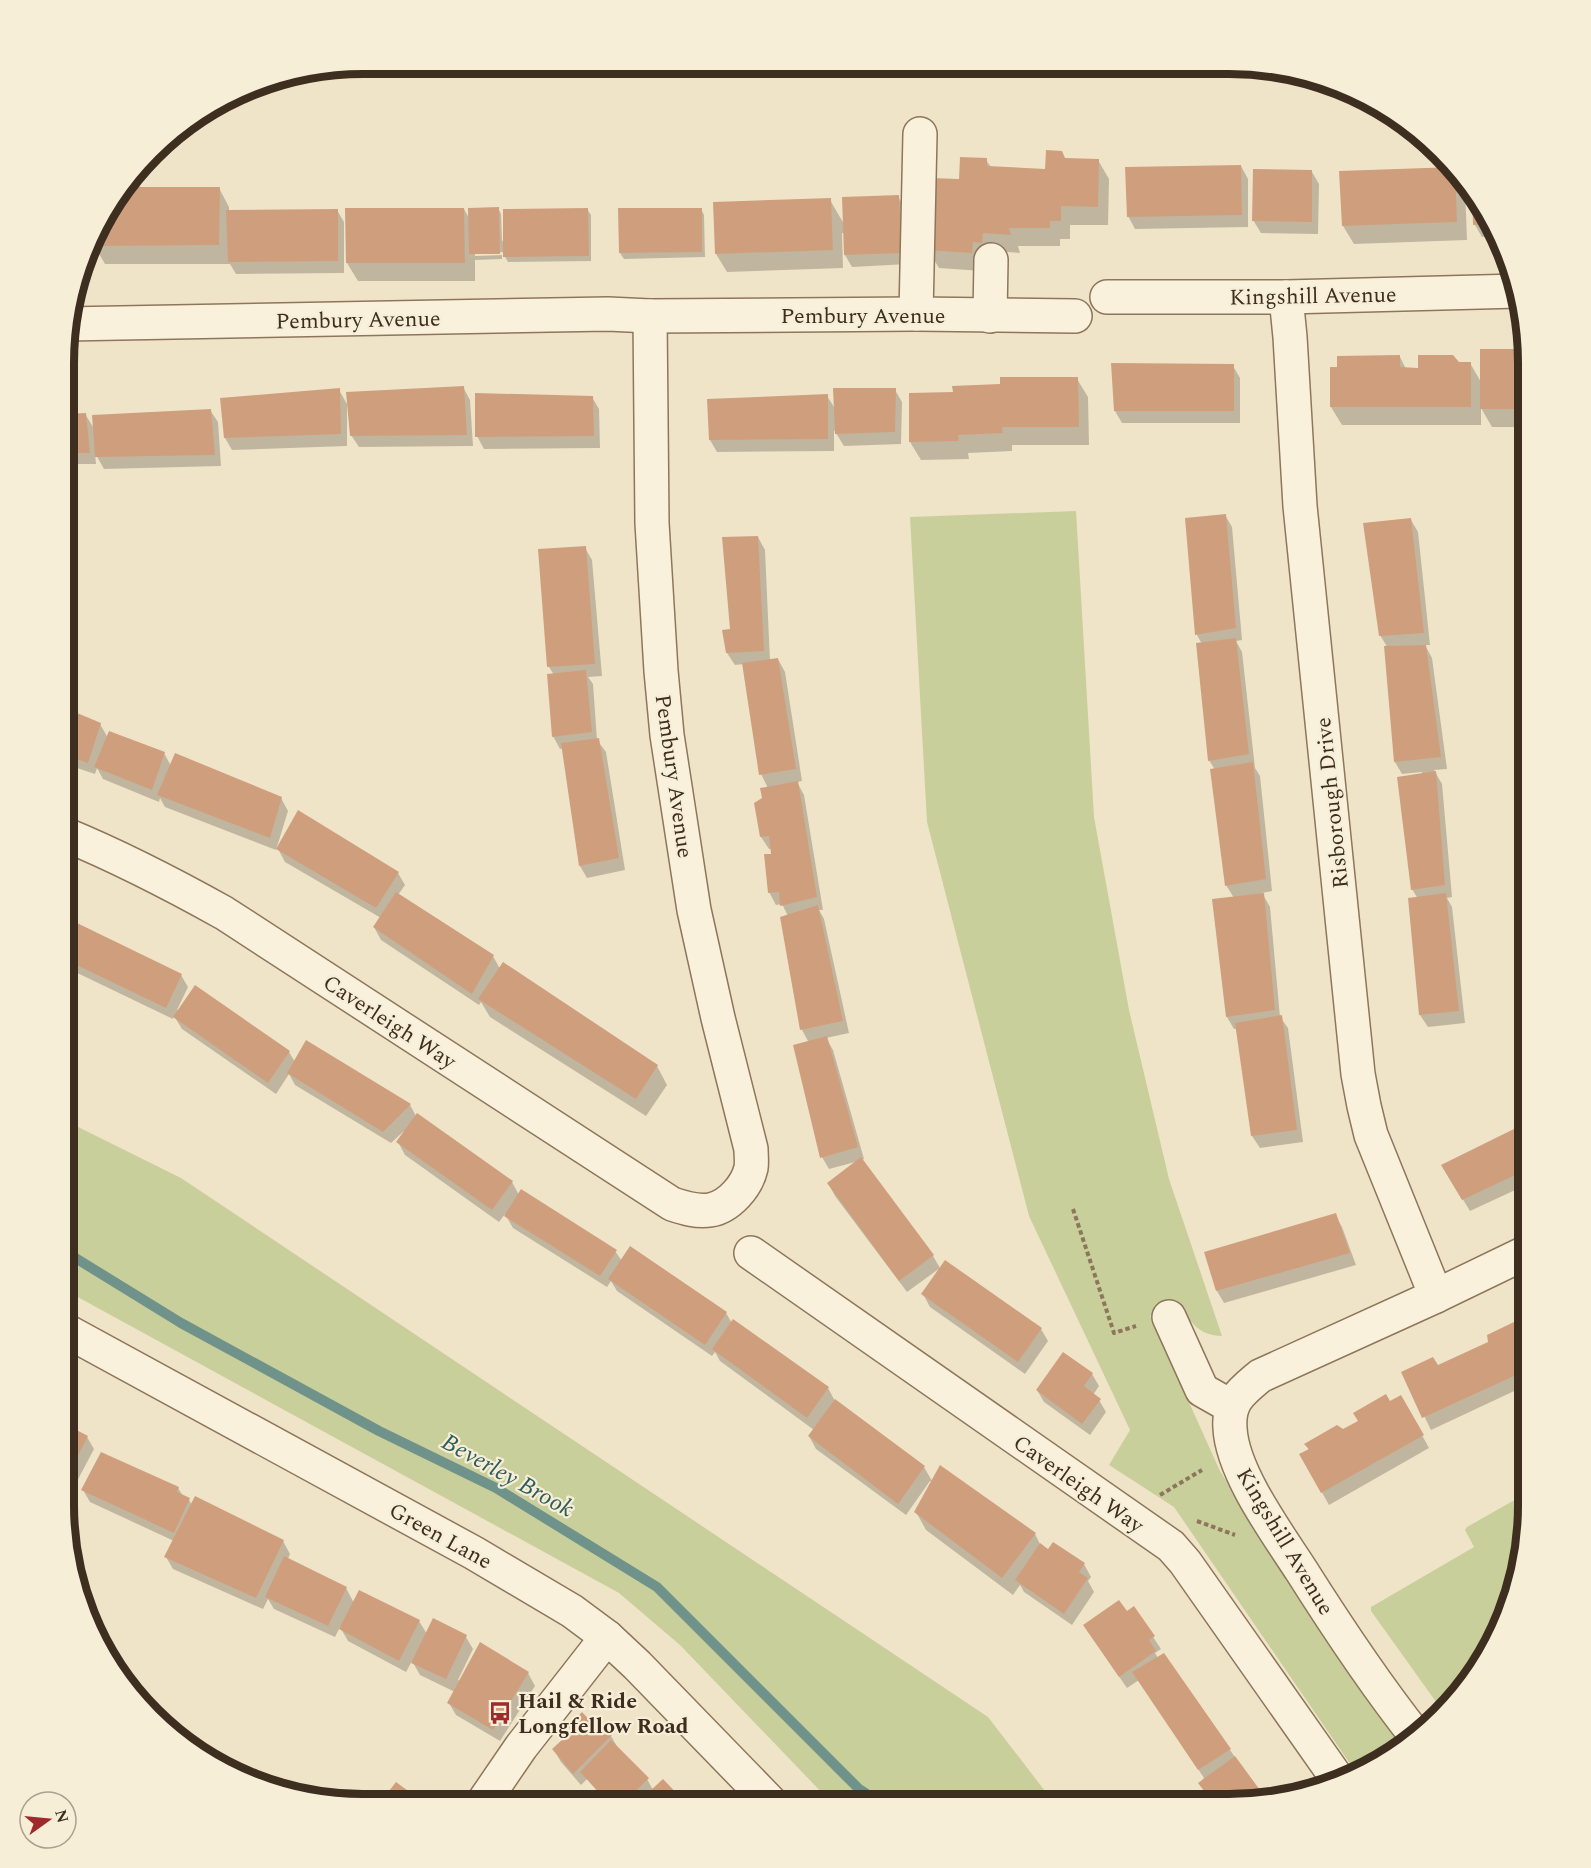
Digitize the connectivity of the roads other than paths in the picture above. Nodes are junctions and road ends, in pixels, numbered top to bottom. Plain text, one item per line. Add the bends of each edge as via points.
1 (920, 134) dead end
2 (991, 260) dead end
3 (1509, 291) edge
4 (1107, 297) dead end
5 (1286, 297) junction
6 (916, 314) junction
7 (650, 316) junction
8 (990, 316) junction
9 (1075, 316) dead end
10 (76, 324) edge
11 (74, 839) edge
12 (711, 1210) joint
13 (751, 1253) dead end
14 (1518, 1255) edge
15 (1436, 1296) junction
16 (1168, 1317) road end
17 (74, 1335) edge
18 (1232, 1407) junction
19 (607, 1637) junction
20 (1411, 1730) edge
21 (1334, 1775) edge
22 (489, 1794) edge
23 (762, 1794) edge

1 - 6 street
2 - 8 street
3 - 5 street, Kingshill Avenue
4 - 5 street, Kingshill Avenue
5 - 15 street, Risborough Drive via 1300,506 1358,1074 1371,1135
6 - 7 street, Pembury Avenue
6 - 8 street, Pembury Avenue
7 - 10 street, Pembury Avenue
7 - 12 street, Pembury Avenue via 652,523 668,735 694,910 751,1149 751,1167 745,1184 736,1195
8 - 9 street, Pembury Avenue
11 - 12 street, Caverleigh Way via 163,879 224,913 672,1204 690,1210
13 - 21 street, Caverleigh Way via 1171,1546
14 - 15 street
15 - 18 street via 1260,1376 1239,1394
16 - 18 street via 1202,1390
17 - 19 street, Green Lane via 474,1553
18 - 20 street, Kingshill Avenue via 1234,1450 1247,1482 1349,1645
19 - 22 street
19 - 23 street, Green Lane

